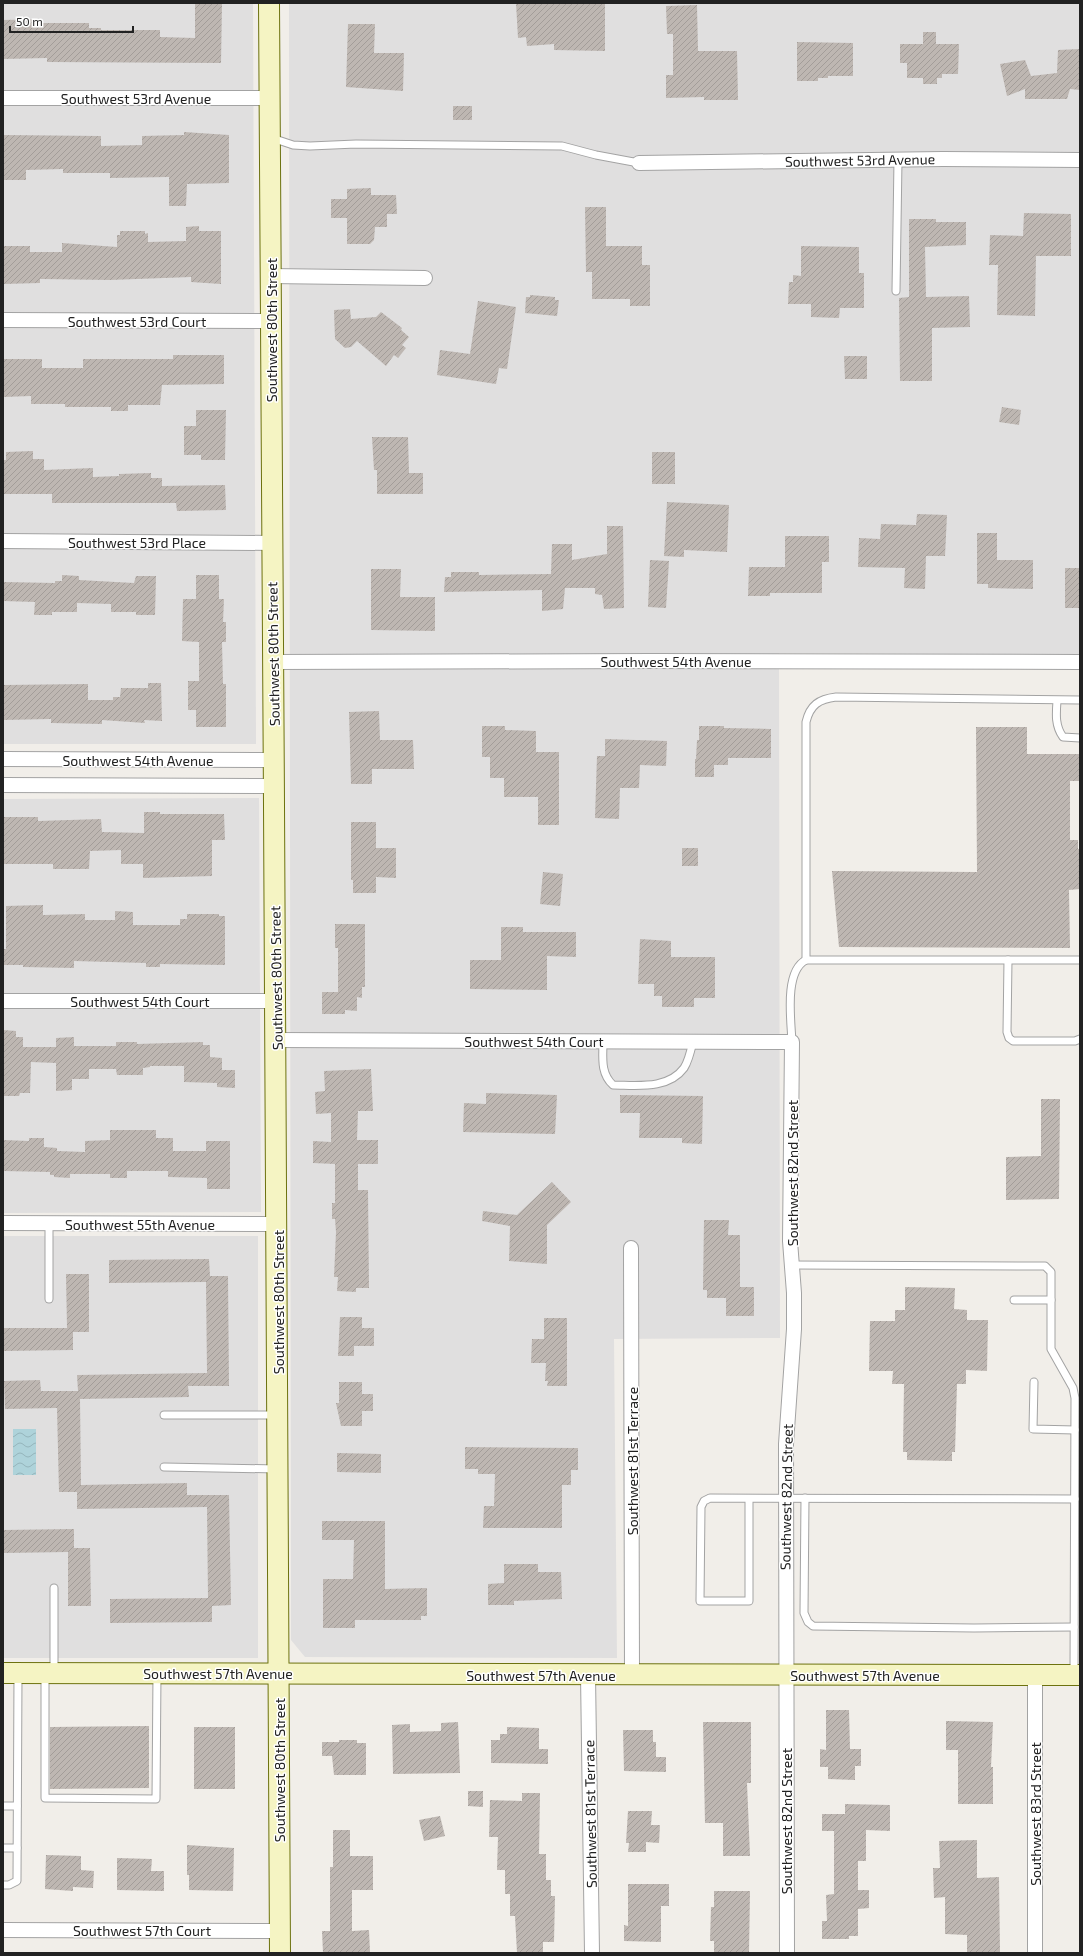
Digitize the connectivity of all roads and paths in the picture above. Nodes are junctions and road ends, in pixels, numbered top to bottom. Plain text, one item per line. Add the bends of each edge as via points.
1 (269, 3) edge
2 (3, 98) edge
3 (270, 98) junction
4 (270, 137) junction
5 (898, 160) junction
6 (1080, 160) edge
7 (639, 163) joint
8 (270, 276) junction
9 (425, 278) dead end
10 (896, 291) dead end
11 (3, 320) edge
12 (270, 321) junction
13 (3, 541) edge
14 (272, 543) junction
15 (273, 662) junction
16 (1080, 662) edge
17 (1080, 700) edge
18 (1057, 701) junction
19 (1080, 738) edge
20 (3, 759) edge
21 (274, 760) junction
22 (3, 785) edge
23 (274, 786) junction
24 (806, 960) junction
25 (1008, 960) junction
26 (1080, 960) edge
27 (3, 1001) edge
28 (276, 1001) junction
29 (1080, 1039) edge
30 (276, 1040) junction
31 (603, 1041) junction
32 (693, 1041) junction
33 (792, 1042) junction
34 (3, 1223) edge
35 (49, 1223) junction
36 (277, 1224) junction
37 (631, 1248) dead end
38 (792, 1265) junction
39 (49, 1299) dead end
40 (1014, 1300) dead end
41 (1051, 1300) junction
42 (1034, 1382) dead end
43 (164, 1415) dead end
44 (279, 1415) junction
45 (1075, 1430) junction
46 (164, 1467) dead end
47 (279, 1469) junction
48 (786, 1498) junction
49 (805, 1498) junction
50 (749, 1499) junction
51 (1075, 1499) junction
52 (54, 1588) dead end
53 (1077, 1603) edge
54 (1074, 1627) junction
55 (10, 1673) edge
56 (50, 1673) junction
57 (279, 1673) junction
58 (157, 1674) junction
59 (588, 1675) junction
60 (632, 1675) junction
61 (1035, 1675) junction
62 (1077, 1675) edge
63 (785, 1676) junction
64 (3, 1806) edge
65 (17, 1806) junction
66 (3, 1848) edge
67 (17, 1848) junction
68 (3, 1885) edge
69 (3, 1930) edge
70 (280, 1931) junction
71 (280, 1953) edge
72 (592, 1953) edge
73 (787, 1953) edge
74 (1035, 1953) edge

1 - 3 street, Southwest 80th Street
2 - 3 street, Southwest 53rd Avenue
3 - 4 street, Southwest 80th Street
4 - 7 lane via 293,145 306,146 562,146
4 - 8 street, Southwest 80th Street
5 - 6 street, Southwest 53rd Avenue
5 - 7 street, Southwest 53rd Avenue
5 - 10 lane
8 - 9 street
8 - 12 street, Southwest 80th Street
11 - 12 street, Southwest 53rd Court
12 - 14 street, Southwest 80th Street
13 - 14 street, Southwest 53rd Place
14 - 15 street, Southwest 80th Street
15 - 16 street, Southwest 54th Avenue
15 - 21 street, Southwest 80th Street
17 - 18 lane
18 - 19 lane via 1056,720 1059,731 1063,736
18 - 24 lane via 836,697 819,700 813,705 806,722
20 - 21 street, Southwest 54th Avenue
21 - 23 street, Southwest 80th Street
22 - 23 street, Southwest 54th Avenue
23 - 28 street, Southwest 80th Street
24 - 25 lane
24 - 33 lane via 798,966 792,978
25 - 26 lane
25 - 29 lane via 1009,1038 1013,1041
27 - 28 street, Southwest 54th Court
28 - 30 street, Southwest 80th Street
30 - 31 street, Southwest 54th Court
30 - 36 street, Southwest 80th Street
31 - 32 street, Southwest 54th Court
31 - 32 lane via 603,1070 606,1079 613,1085 653,1085 666,1082 683,1069
32 - 33 street, Southwest 54th Court
33 - 38 street, Southwest 82nd Street
34 - 35 street, Southwest 55th Avenue
35 - 36 street, Southwest 55th Avenue
35 - 39 lane
36 - 44 street, Southwest 80th Street
37 - 60 street, Southwest 81st Terrace
38 - 41 lane via 1045,1266 1051,1272
38 - 48 street, Southwest 82nd Street via 794,1329 786,1428
40 - 41 lane
41 - 45 lane via 1051,1349 1073,1388
42 - 45 lane via 1033,1429
43 - 44 lane
44 - 47 street, Southwest 80th Street
45 - 51 lane
46 - 47 lane
47 - 57 street, Southwest 80th Street
48 - 49 lane
48 - 50 lane
48 - 63 street, Southwest 82nd Street
49 - 51 lane
49 - 54 lane via 804,1613 808,1622 814,1626
50 - 50 lane via 710,1498 702,1503 700,1601 749,1601
51 - 53 lane
52 - 56 lane
53 - 54 lane
54 - 62 lane
55 - 56 street, Southwest 57th Avenue
55 - 65 lane
56 - 58 street, Southwest 57th Avenue
56 - 58 lane via 45,1798 156,1799
57 - 58 street, Southwest 57th Avenue
57 - 59 street, Southwest 57th Avenue
57 - 70 street, Southwest 80th Street
59 - 60 street, Southwest 57th Avenue
59 - 72 street, Southwest 81st Terrace
60 - 63 street, Southwest 57th Avenue
61 - 62 street, Southwest 57th Avenue
61 - 63 street, Southwest 57th Avenue
61 - 74 street, Southwest 83rd Street
63 - 73 street, Southwest 82nd Street
64 - 65 lane
65 - 67 lane
66 - 67 lane
67 - 68 lane via 17,1881
69 - 70 street, Southwest 57th Court
70 - 71 street, Southwest 80th Street

